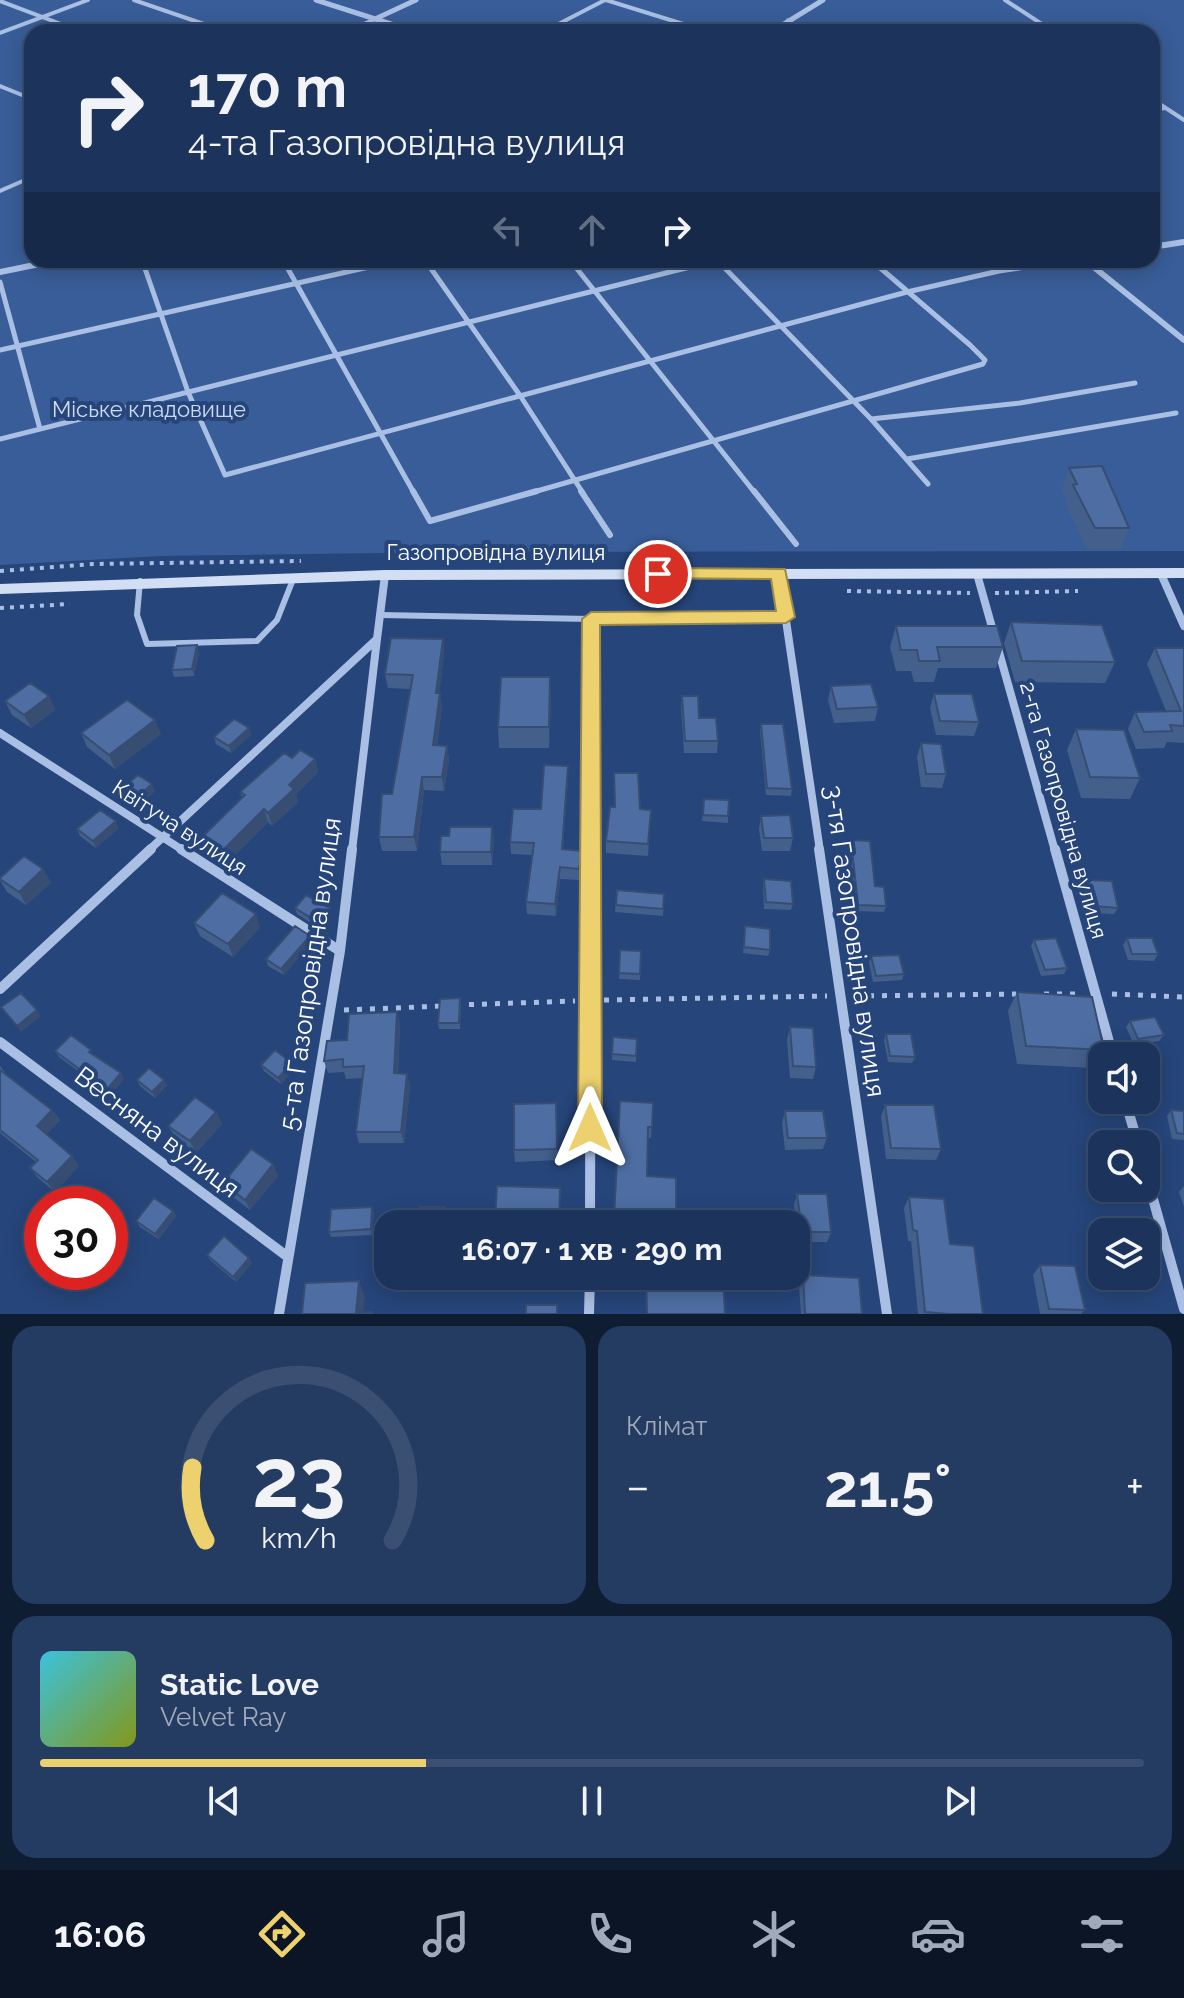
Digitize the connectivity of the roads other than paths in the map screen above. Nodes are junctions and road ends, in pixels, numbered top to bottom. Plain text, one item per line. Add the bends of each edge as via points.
1 (88, 0) edge
2 (134, 0) edge
3 (316, 0) edge
4 (416, 0) edge
5 (606, 0) edge
6 (823, 0) edge
7 (1005, 0) edge
8 (0, 1) edge
9 (42, 17) junction
10 (375, 19) junction
11 (788, 21) junction
12 (61, 24) edge
13 (204, 24) edge
14 (364, 24) edge
15 (391, 24) edge
16 (559, 24) edge
17 (683, 24) edge
18 (783, 24) edge
19 (792, 24) edge
20 (1042, 24) edge
21 (0, 33) edge
22 (0, 86) edge
23 (24, 96) edge
24 (1160, 105) edge
25 (1165, 108) junction
26 (1160, 109) edge
27 (1184, 120) edge
28 (24, 180) edge
29 (0, 191) edge
30 (1184, 242) edge
31 (1160, 246) edge
32 (24, 267) edge
33 (145, 268) edge
34 (287, 268) edge
35 (365, 268) edge
36 (431, 268) edge
37 (577, 268) edge
38 (684, 268) edge
39 (725, 268) edge
40 (880, 268) edge
41 (1019, 268) edge
42 (1095, 268) edge
43 (0, 272) edge
44 (0, 282) edge
45 (295, 284) junction
46 (595, 290) junction
47 (907, 292) junction
48 (161, 313) junction
49 (468, 321) junction
50 (779, 325) junction
51 (1184, 340) edge
52 (19, 346) junction
53 (0, 350) edge
54 (336, 355) junction
55 (652, 360) junction
56 (1135, 383) dead end
57 (188, 392) junction
58 (521, 397) junction
59 (851, 399) junction
60 (1176, 413) dead end
61 (871, 419) junction
62 (40, 429) junction
63 (381, 433) junction
64 (0, 439) edge
65 (716, 440) junction
66 (907, 459) junction
67 (575, 481) junction
68 (928, 484) dead end
69 (610, 535) dead end
70 (796, 544) dead end
71 (779, 573) junction
72 (1184, 573) edge
73 (977, 574) junction
74 (1161, 574) junction
75 (385, 575) junction
76 (294, 577) junction
77 (140, 581) junction
78 (0, 589) edge
79 (381, 615) junction
80 (786, 617) junction
81 (591, 619) junction
82 (1184, 626) edge
83 (377, 639) junction
84 (0, 733) edge
85 (164, 838) junction
86 (340, 951) junction
87 (0, 989) edge
88 (0, 1042) edge
89 (1109, 1042) edge
90 (1154, 1202) edge
91 (590, 1210) edge
92 (288, 1257) junction
93 (590, 1290) edge
94 (1184, 1309) edge
95 (279, 1314) edge
96 (589, 1314) edge
97 (887, 1314) edge

1 - 9 lane
2 - 13 lane
3 - 10 street
4 - 10 street
5 - 16 lane
5 - 17 lane
6 - 11 street
7 - 20 lane
8 - 9 lane
9 - 12 lane
9 - 21 lane
10 - 14 lane
10 - 15 street
11 - 18 street
11 - 19 street
22 - 23 lane
24 - 25 lane
25 - 26 lane
25 - 27 lane
28 - 29 lane
30 - 31 street
32 - 43 street
33 - 48 lane
34 - 45 lane
35 - 45 lane
36 - 49 lane
37 - 46 lane
38 - 46 lane
39 - 50 lane
40 - 47 lane
41 - 47 lane
42 - 51 street
44 - 52 lane
45 - 48 lane
45 - 54 lane
46 - 49 lane
46 - 55 lane
47 - 50 lane
47 - 59 lane via 970,345 983,364
48 - 52 lane
48 - 57 lane
49 - 54 lane
49 - 58 lane
50 - 55 lane
50 - 59 lane
52 - 53 lane
52 - 62 lane
54 - 57 lane
54 - 63 lane
55 - 58 lane
55 - 65 lane
56 - 61 lane via 1020,403
57 - 62 lane
57 - 63 lane via 225,475
58 - 63 lane
58 - 67 lane
59 - 61 lane
59 - 65 lane
60 - 66 lane
61 - 66 lane
62 - 64 lane
63 - 67 lane via 430,521
65 - 67 lane
65 - 70 lane
66 - 68 lane
67 - 69 lane
71 - 73 main road, Газопровідна вулиця
71 - 75 main road, Газопровідна вулиця
71 - 80 street, 3-тя Газопровідна вулиця
72 - 74 main road, Газопровідна вулиця
73 - 74 main road, Газопровідна вулиця
73 - 89 street, 2-га Газопровідна вулиця
74 - 82 street
75 - 76 main road, Газопровідна вулиця
75 - 79 street, 5-та Газопровідна вулиця
76 - 77 main road, Газопровідна вулиця
76 - 77 lane via 283,614 257,641 147,644 137,615
77 - 78 main road, Газопровідна вулиця
79 - 81 lane
79 - 83 street, 5-та Газопровідна вулиця
80 - 81 street
80 - 97 street, 3-тя Газопровідна вулиця
81 - 91 street
83 - 85 street
83 - 86 street, 5-та Газопровідна вулиця
84 - 85 street, Квітуча вулиця
85 - 86 street, Квітуча вулиця
85 - 87 street
86 - 92 street, 5-та Газопровідна вулиця
88 - 92 street, Весняна вулиця
90 - 94 street
92 - 95 street, 5-та Газопровідна вулиця
93 - 96 street

